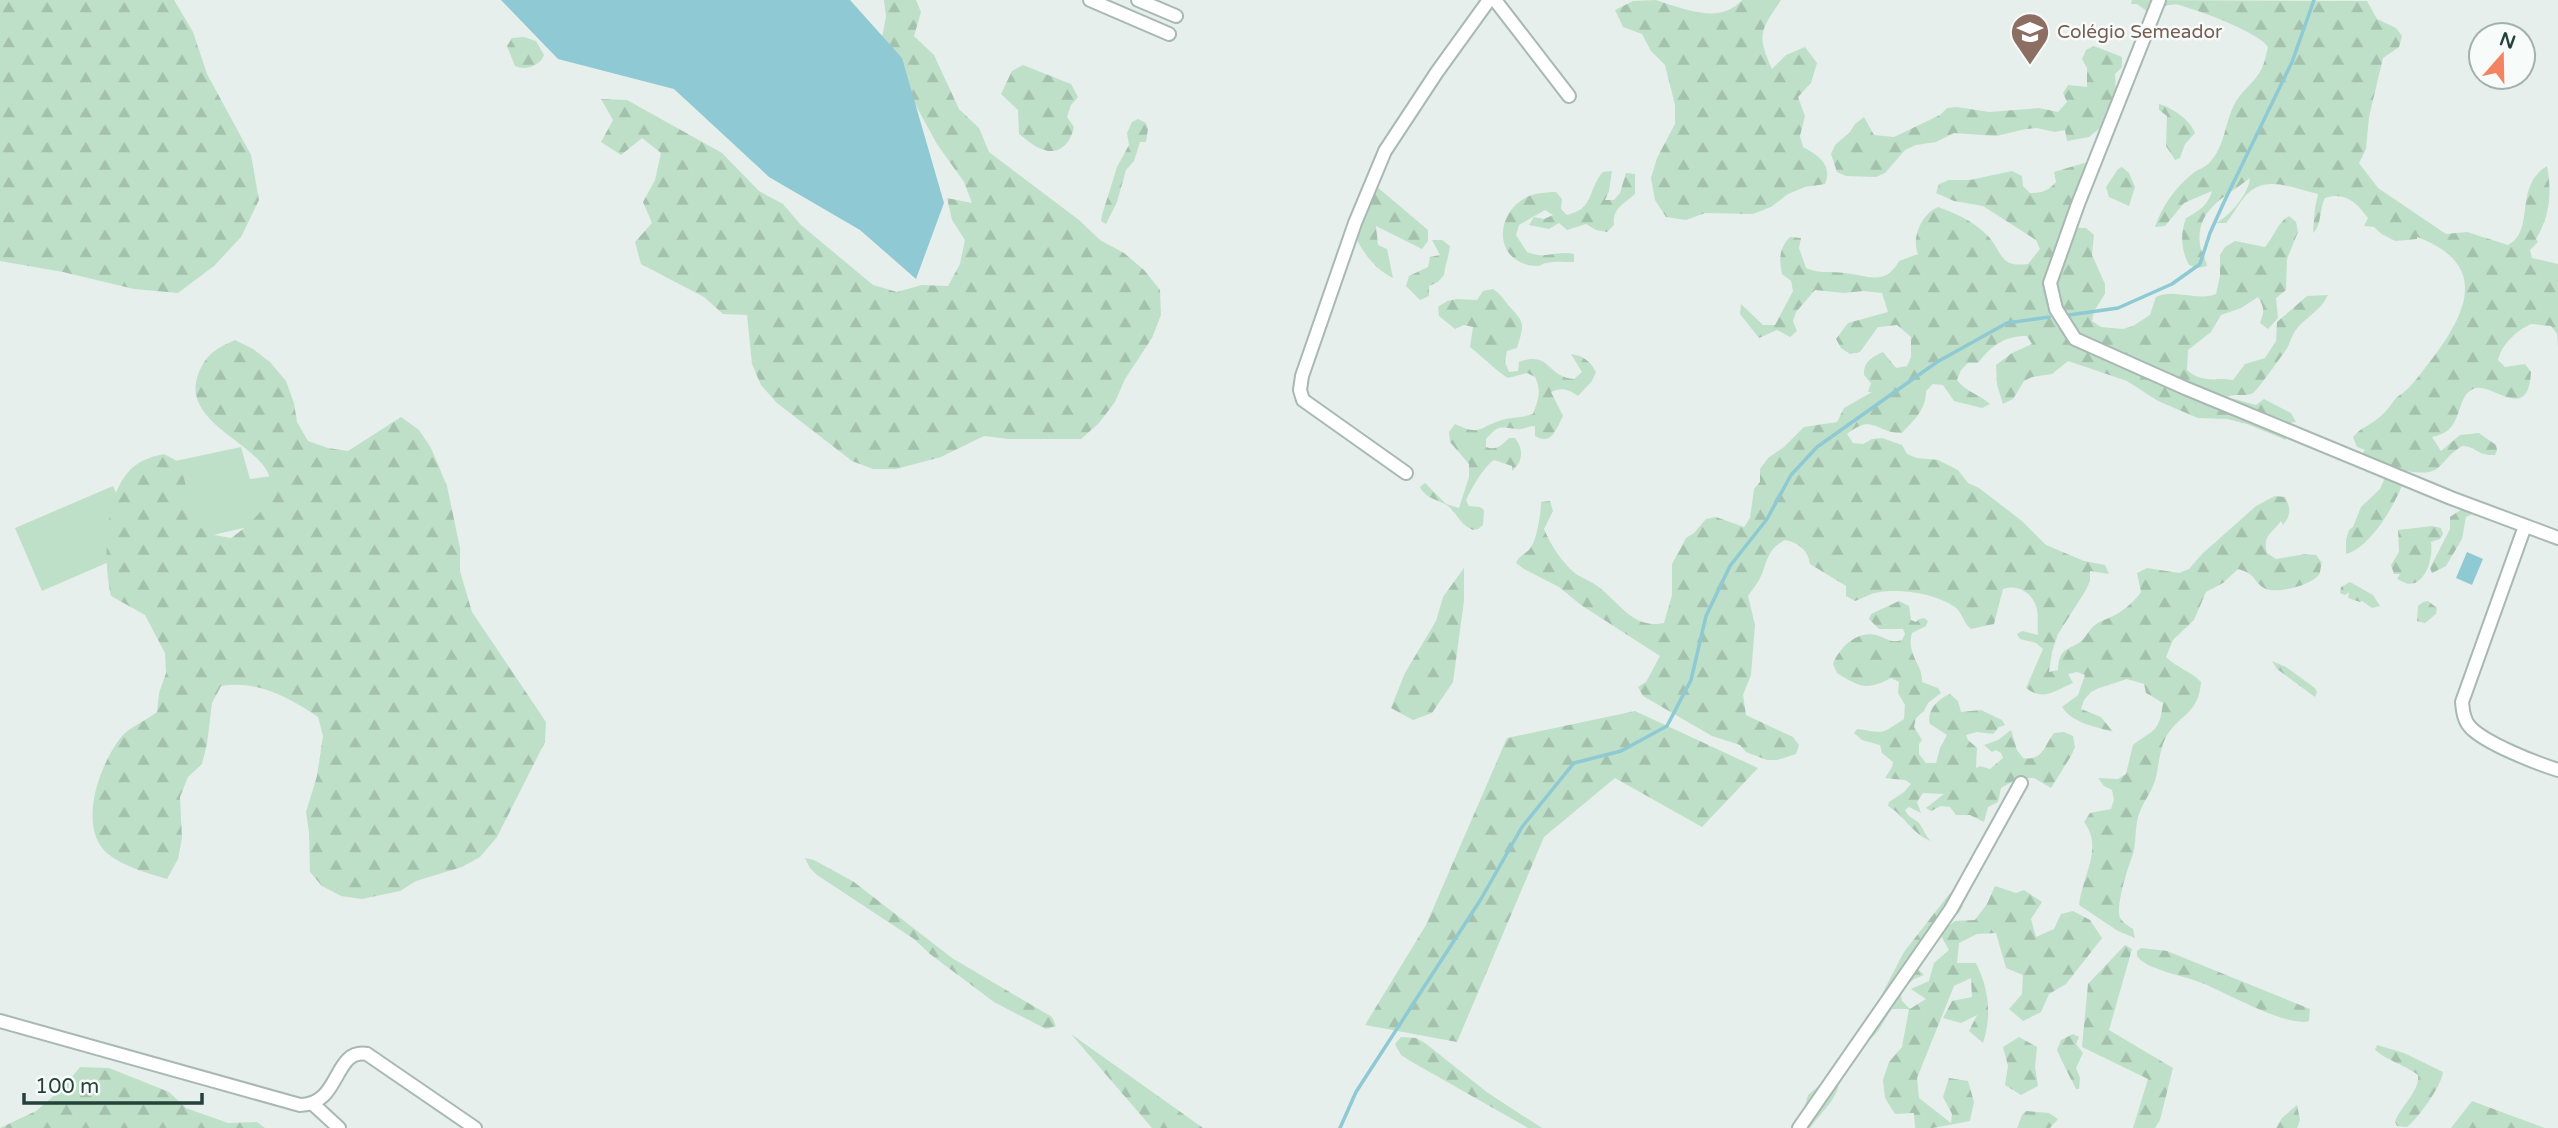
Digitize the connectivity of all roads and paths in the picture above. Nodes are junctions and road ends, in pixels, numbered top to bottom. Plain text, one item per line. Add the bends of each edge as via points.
1 (1090, 0) edge
2 (1138, 0) edge
3 (1489, 0) edge
4 (1495, 0) edge
5 (2159, 0) edge
6 (1176, 16) dead end
7 (1169, 34) dead end
8 (1569, 96) dead end
9 (1406, 472) dead end
10 (2525, 526) junction
11 (2558, 538) edge
12 (2558, 770) edge
13 (2021, 783) dead end
14 (0, 1021) edge
15 (314, 1105) junction
16 (340, 1128) edge
17 (475, 1128) edge
18 (1799, 1128) edge

1 - 7 street
2 - 6 street
3 - 9 street via 1385,151 1302,376 1303,400
4 - 8 street
5 - 10 street via 2050,283 2056,309 2075,339
10 - 11 street
10 - 12 street via 2462,702 2463,714 2470,727 2487,740
13 - 18 street via 1951,909
14 - 15 street via 286,1102
15 - 16 street
15 - 17 street via 349,1056 367,1054

